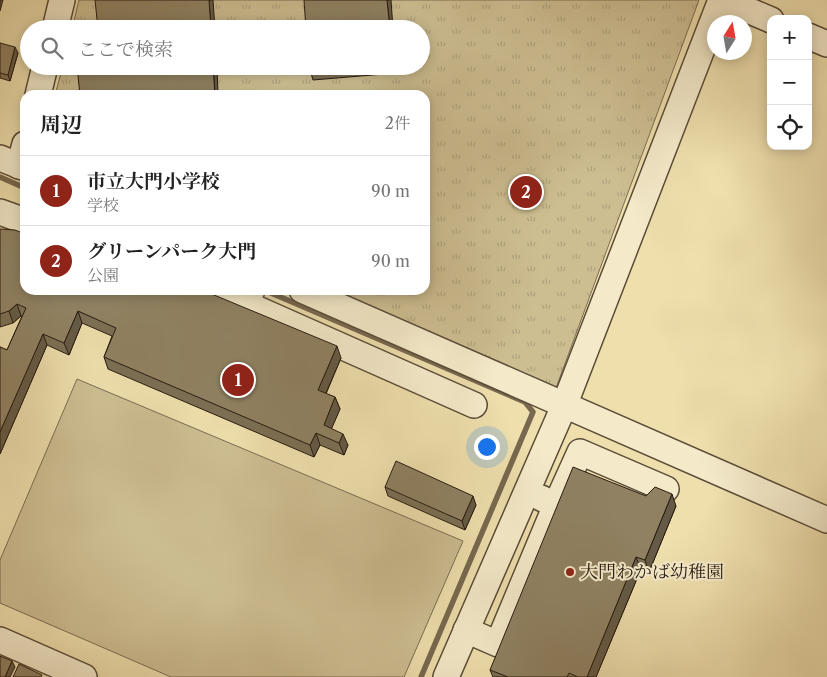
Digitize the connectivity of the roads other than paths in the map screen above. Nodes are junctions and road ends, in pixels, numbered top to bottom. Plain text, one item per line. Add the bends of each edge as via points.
1 (62, 0) edge
2 (722, 0) edge
3 (767, 18) edge
4 (57, 20) edge
5 (812, 38) edge
6 (827, 44) edge
7 (43, 75) edge
8 (39, 90) edge
9 (0, 212) edge
10 (20, 219) edge
11 (313, 295) edge
12 (249, 297) edge
13 (474, 406) dead end
14 (564, 406) junction
15 (666, 489) edge
16 (527, 491) junction
17 (556, 505) junction
18 (827, 520) edge
19 (466, 630) junction
20 (0, 640) edge
21 (84, 677) edge
22 (446, 677) edge

1 - 4 street
2 - 3 street
2 - 14 street
5 - 6 street
7 - 8 street
9 - 10 street
11 - 14 street
12 - 13 street
14 - 16 street
14 - 18 street
15 - 17 street via 580,452
16 - 17 street
16 - 19 street
17 - 19 street via 498,644
19 - 22 street
20 - 21 street

